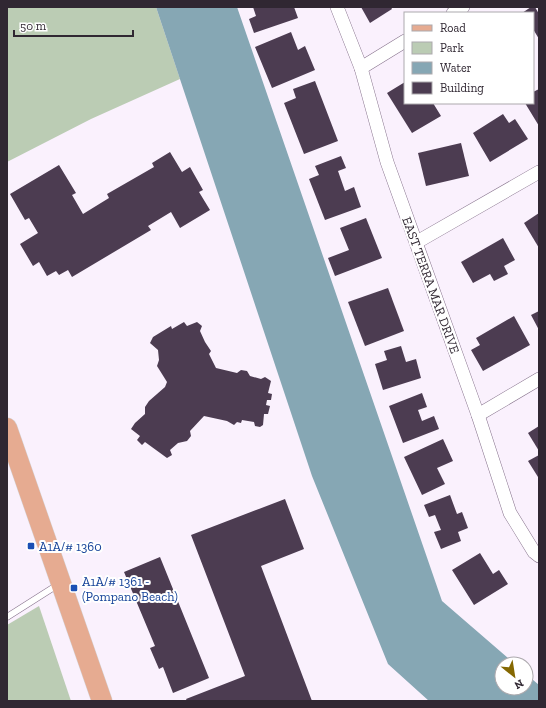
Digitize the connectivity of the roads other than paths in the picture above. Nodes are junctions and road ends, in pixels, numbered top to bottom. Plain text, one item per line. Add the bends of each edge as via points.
1 (337, 7) edge
2 (404, 42) edge
3 (361, 68) junction
4 (539, 172) edge
5 (416, 242) junction
6 (539, 379) edge
7 (478, 415) junction
8 (7, 428) edge
9 (539, 556) edge
10 (60, 583) junction
11 (7, 617) edge
12 (102, 701) edge

1 - 3 street, EAST TERRA MAR DRIVE
2 - 3 street
3 - 5 street, EAST TERRA MAR DRIVE via 387,162
4 - 5 street
5 - 7 street, EAST TERRA MAR DRIVE
6 - 7 street
7 - 9 street, EAST TERRA MAR DRIVE via 510,513
8 - 10 main road
10 - 11 lane
10 - 12 main road

